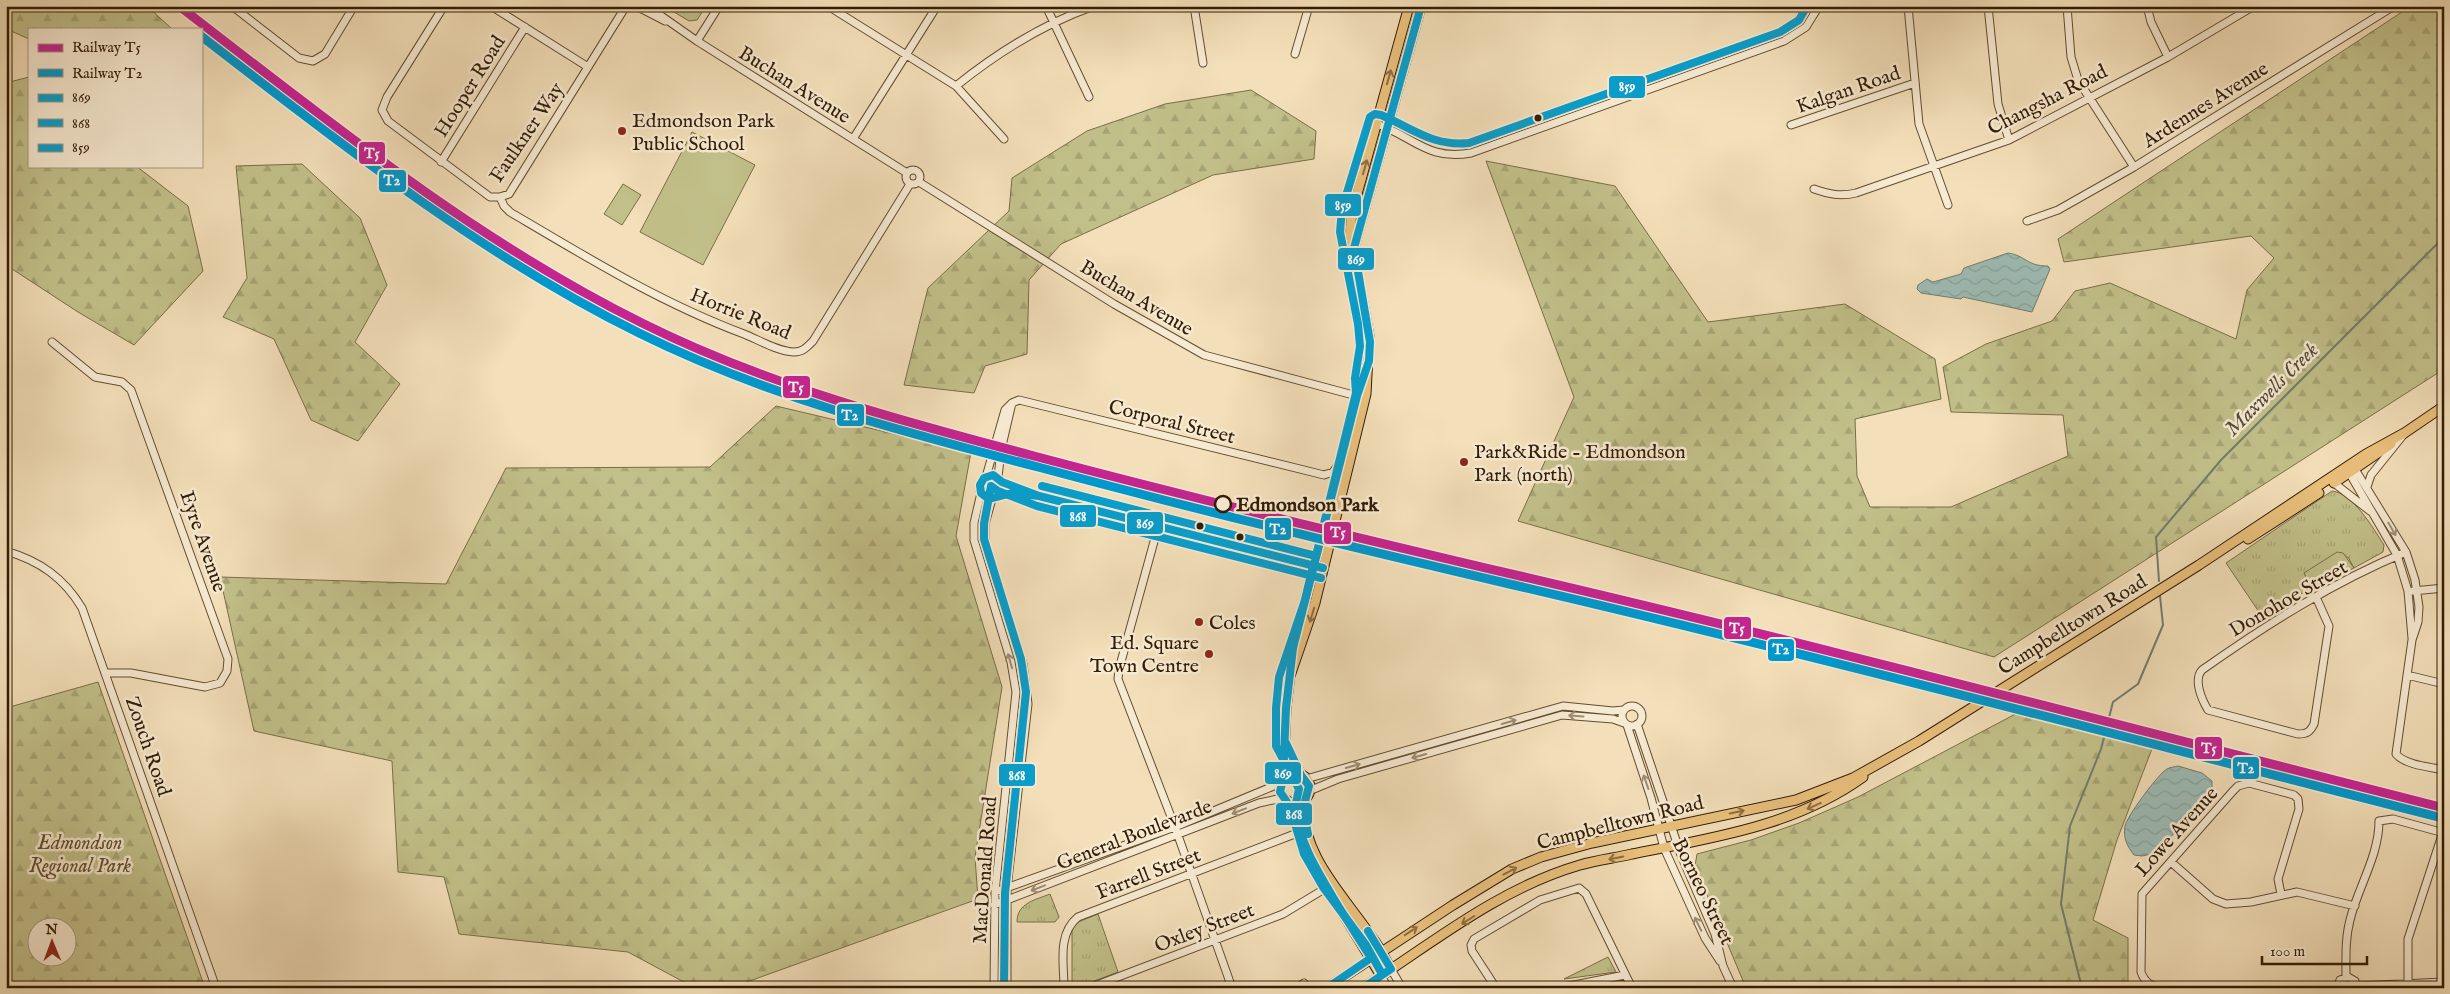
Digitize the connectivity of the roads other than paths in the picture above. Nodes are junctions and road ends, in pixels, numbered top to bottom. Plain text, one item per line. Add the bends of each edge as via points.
1 (232, 6) edge
2 (354, 6) edge
3 (444, 6) edge
4 (491, 6) edge
5 (626, 6) edge
6 (636, 6) edge
7 (647, 6) edge
8 (719, 6) edge
9 (937, 6) edge
10 (1046, 6) edge
11 (1094, 6) edge
12 (1194, 6) edge
13 (1309, 6) edge
14 (1409, 6) edge
15 (1421, 6) edge
16 (1819, 6) edge
17 (1908, 6) edge
18 (1988, 6) edge
19 (2067, 6) edge
20 (2147, 6) edge
21 (2254, 6) edge
22 (2394, 6) edge
23 (832, 7) edge
24 (667, 22) junction
25 (1054, 22) junction
26 (525, 27) junction
27 (697, 41) junction
28 (1295, 54) dead end
29 (906, 55) junction
30 (2168, 56) junction
31 (1202, 63) dead end
32 (588, 67) junction
33 (1915, 83) junction
34 (956, 86) junction
35 (1089, 97) dead end
36 (2087, 97) junction
37 (1377, 124) junction
38 (1791, 125) dead end
39 (1388, 128) junction
40 (853, 139) junction
41 (1004, 139) dead end
42 (2008, 140) junction
43 (441, 162) junction
44 (1935, 165) junction
45 (2134, 167) junction
46 (907, 173) junction
47 (919, 182) junction
48 (910, 184) junction
49 (1814, 189) dead end
50 (500, 197) junction
51 (1948, 205) dead end
52 (2027, 221) dead end
53 (1354, 248) junction
54 (52, 342) dead end
55 (1365, 378) junction
56 (1357, 396) junction
57 (2444, 406) edge
58 (2406, 432) junction
59 (1340, 462) junction
60 (995, 466) junction
61 (2351, 468) junction
62 (1324, 475) junction
63 (986, 477) junction
64 (1000, 479) junction
65 (2334, 483) junction
66 (2367, 486) junction
67 (981, 493) junction
68 (1000, 496) junction
69 (1038, 496) junction
70 (1334, 498) junction
71 (992, 499) junction
72 (2374, 515) junction
73 (1158, 527) junction
74 (6, 551) edge
75 (2406, 552) junction
76 (2397, 555) junction
77 (2199, 566) junction
78 (1318, 567) junction
79 (2444, 588) edge
80 (2416, 590) junction
81 (2408, 592) junction
82 (2316, 597) junction
83 (2412, 640) junction
84 (106, 672) junction
85 (2407, 675) junction
86 (2444, 684) edge
87 (1016, 703) junction
88 (1028, 704) junction
89 (1623, 710) junction
90 (1625, 724) junction
91 (1637, 724) junction
92 (1489, 736) junction
93 (1446, 740) junction
94 (1286, 744) junction
95 (1888, 760) junction
96 (2444, 770) edge
97 (1303, 777) junction
98 (1282, 781) junction
99 (1309, 791) junction
100 (1304, 800) junction
101 (1287, 801) junction
102 (1672, 826) junction
103 (1175, 827) junction
104 (1658, 829) junction
105 (1300, 832) junction
106 (2443, 832) edge
107 (1178, 835) junction
108 (1679, 845) junction
109 (1122, 846) junction
110 (1664, 848) junction
111 (1318, 857) junction
112 (2171, 862) junction
113 (1192, 874) junction
114 (1007, 888) junction
115 (1326, 888) junction
116 (995, 892) junction
117 (2281, 894) junction
118 (1007, 900) junction
119 (994, 905) junction
120 (2355, 906) junction
121 (1213, 939) junction
122 (1381, 951) junction
123 (1371, 958) junction
124 (1724, 966) junction
125 (1391, 969) junction
126 (1625, 975) junction
127 (1381, 976) junction
128 (2346, 978) junction
129 (2444, 982) edge
130 (2408, 983) junction
131 (2356, 987) edge
132 (216, 988) edge
133 (994, 988) edge
134 (1007, 988) edge
135 (1064, 988) edge
136 (1089, 988) edge
137 (1232, 988) edge
138 (1327, 988) edge
139 (1363, 988) edge
140 (1388, 988) edge
141 (1402, 988) edge
142 (1496, 988) edge
143 (1559, 988) edge
144 (1632, 988) edge
145 (1733, 988) edge
146 (2163, 988) edge
147 (2337, 988) edge

1 - 2 street via 299,58 313,60 326,54
3 - 43 street, Faulkner Way via 382,110 388,121
4 - 26 street
5 - 32 street, Faulkner Way
6 - 24 street
7 - 24 street
8 - 27 street
9 - 29 street
10 - 25 street
11 - 25 street
12 - 31 street
13 - 28 street
37 -> 14 main road
15 - 39 main road
16 - 39 street via 1806,27 1784,41 1471,153 1435,153
17 - 33 street
18 - 42 street via 1998,104
19 - 36 street via 2071,57
20 - 30 street via 2151,22
21 - 30 street, Changsha Road
22 - 45 street, Ardennes Avenue
23 - 29 street
24 - 27 street, Buchan Avenue
25 - 34 street via 996,56
25 - 35 street
26 - 32 street
26 - 43 street, Hooper Road
27 - 40 street, Buchan Avenue
29 - 34 street
29 - 40 street
30 - 36 street, Changsha Road
32 - 50 street, Faulkner Way via 509,194
33 - 38 street, Kalgan Road
33 - 44 street via 1919,124
34 - 41 street
36 - 42 street, Changsha Road
36 - 45 street
37 - 39 street
53 -> 37 main road via 1352,212
39 - 53 main road
40 - 46 street, Buchan Avenue
42 - 44 street, Changsha Road
43 - 50 street, Faulkner Way via 490,197
44 - 49 street, Changsha Road via 1844,196
44 - 51 street
45 - 52 street, Ardennes Avenue via 2058,210
46 - 47 street via 917,171
46 - 48 street via 906,179
47 - 48 street
47 - 56 street, Buchan Avenue via 1204,355
48 - 50 street, Horrie Road via 813,341 806,349 795,352 717,324 646,290 510,212
53 - 55 main road via 1369,336 1370,356
54 - 84 street, Eyre Avenue via 95,376 122,382 131,390 228,659 227,671 220,682 205,687 131,673
55 - 56 main road
55 - 70 main road via 1366,394
56 - 59 main road
57 - 58 main road, Campbelltown Road
58 - 61 main road, Campbelltown Road
58 - 66 street via 2371,475
59 - 62 street via 1333,472
59 - 70 main road
60 - 62 street, Corporal Street via 1006,416 1012,403 1020,400
60 - 63 street
60 - 64 street
61 - 65 main road, Campbelltown Road
61 - 66 street
61 - 72 street
61 - 77 main road, Campbelltown Road
62 - 70 street
63 - 64 street
63 - 67 street via 980,485
64 - 68 street via 1004,488
64 - 69 street
65 - 72 street
65 - 77 main road, Campbelltown Road
66 -> 75 street
67 - 71 street
87 -> 67 street, MacDonald Road via 1011,662 974,540 974,523
68 - 69 street via 1014,493
68 - 71 street
69 - 73 street
70 - 78 main road
71 - 88 street, MacDonald Road via 985,524 985,544 1023,664
72 - 76 street
73 - 78 street
73 - 103 street via 1118,676
74 - 84 street, Zouch Road via 38,564 72,592 88,620
75 - 76 street, Donohoe Street
75 - 80 street
76 - 81 street
76 - 82 street, Donohoe Street
77 - 95 main road, Campbelltown Road
78 - 94 main road via 1293,648 1286,708
79 - 80 street
80 - 81 street
80 - 83 street via 2418,622
81 - 83 street
82 - 82 street, Donohoe Street via 2329,626 2311,730 2298,734 2212,712 2206,706 2198,674 2262,627
83 - 85 street
84 - 132 street, Zouch Road
85 - 86 street
85 - 96 street via 2396,754 2399,758
87 - 88 street
87 - 116 street, MacDonald Road
88 - 114 street, MacDonald Road
89 - 90 street via 1621,716
89 - 91 street via 1629,706 1639,709 1641,719
93 -> 89 street via 1563,706
90 - 91 street
90 -> 92 street via 1613,719 1562,715
104 -> 90 street, Borneo Street via 1651,798
91 - 102 street, Borneo Street
92 - 93 street via 1486,732
92 -> 99 street
97 -> 93 street
94 - 97 main road
94 - 98 main road
102 -> 95 main road, Campbelltown Road via 1796,800 1853,778
95 -> 108 main road, Campbelltown Road via 1828,800 1794,815
97 - 98 main road via 1291,774
97 - 99 main road
98 - 101 main road via 1280,792
98 - 103 street
99 - 100 main road
100 - 101 main road via 1296,803
100 - 111 main road via 1306,829
101 - 105 main road
101 -> 107 street, General Boulevarde via 1278,798 1259,803
102 - 104 main road, Campbelltown Road
102 - 108 street, Borneo Street
103 - 107 street
103 - 109 street
104 - 110 street, Borneo Street
122 -> 104 main road, Campbelltown Road via 1512,869 1564,850
105 - 113 street, Farrell Street
105 - 115 main road
106 - 120 street via 2393,820 2379,821 2374,852
106 - 130 street via 2408,939
107 - 109 street via 1166,834 1139,844
107 - 113 street
107 -> 118 street, General Boulevarde
108 - 110 main road, Campbelltown Road
108 - 124 street, Borneo Street via 1715,934
109 - 114 street
124 -> 110 street, Borneo Street via 1705,938
110 -> 125 main road, Campbelltown Road via 1581,865 1548,876 1498,901
111 - 115 main road via 1318,865 1328,882
111 - 122 main road
112 - 117 street via 2213,899 2226,904 2251,902
112 - 117 street, Lowe Avenue via 2238,786 2249,783 2294,795 2299,809 2278,879
112 - 146 street, Lowe Avenue via 2142,894 2140,972 2144,981
113 - 121 street
113 - 135 street, Farrell Street via 1078,917 1069,924 1064,938
114 - 116 street
114 - 118 street, MacDonald Road
115 - 121 street, Oxley Street via 1283,914
115 - 123 main road
116 - 119 street, MacDonald Road
117 - 120 street via 2311,894
118 - 119 street, General Boulevarde
118 - 134 street, MacDonald Road
119 - 133 street, MacDonald Road
120 - 128 street via 2347,936
121 - 136 street, Oxley Street
121 - 137 street
122 - 123 main road, Campbelltown Road
122 - 125 main road
123 - 127 main road
123 - 138 main road, Campbelltown Road
124 - 145 street, Borneo Street
125 - 127 main road, Campbelltown Road
125 - 141 street
126 - 142 street via 1586,894 1582,889 1574,888 1540,900 1474,939 1472,951
126 - 143 street
126 - 144 street
127 - 139 main road, Campbelltown Road
127 - 140 street
128 - 131 street via 2353,980
128 - 147 street via 2340,980
129 - 130 street
130 - 131 street

